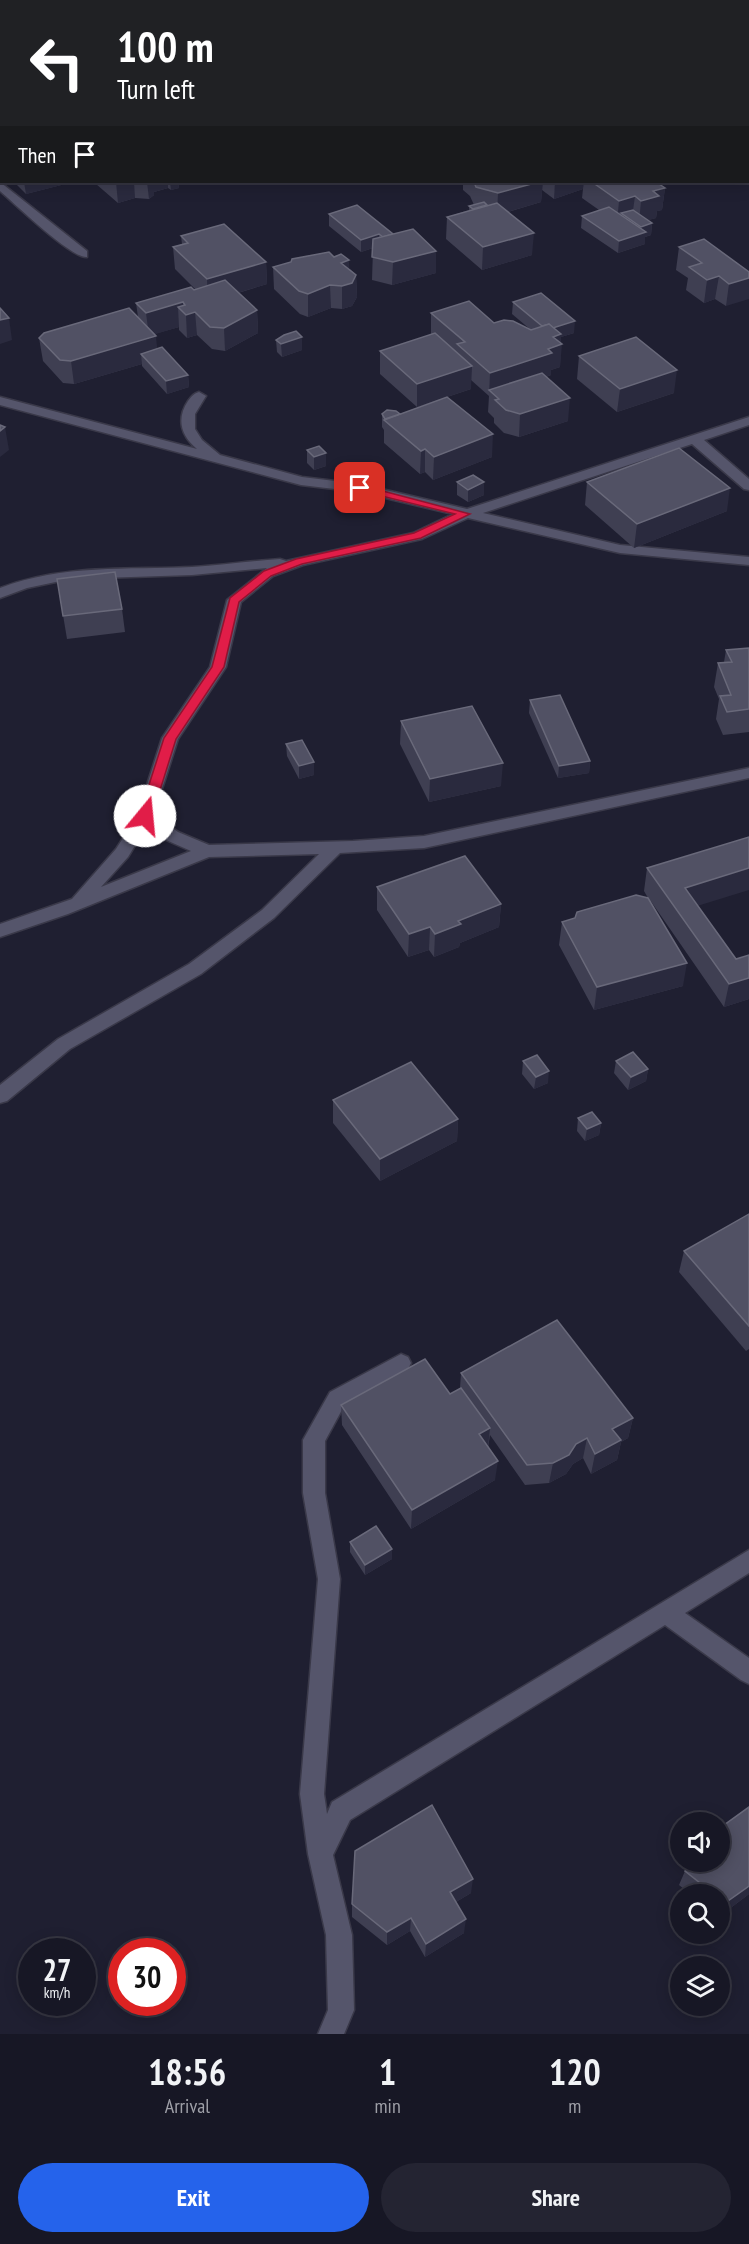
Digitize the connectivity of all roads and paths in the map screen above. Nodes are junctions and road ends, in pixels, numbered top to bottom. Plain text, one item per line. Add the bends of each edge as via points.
1 (0, 185) edge
2 (83, 254) dead end
3 (199, 396) dead end
4 (0, 401) edge
5 (749, 421) edge
6 (694, 439) junction
7 (224, 462) junction
8 (749, 486) edge
9 (465, 514) junction
10 (299, 561) junction
11 (749, 561) edge
12 (0, 593) edge
13 (749, 772) edge
14 (145, 816) junction
15 (335, 848) junction
16 (207, 851) junction
17 (77, 903) junction
18 (0, 931) edge
19 (0, 1096) edge
20 (401, 1363) dead end
21 (749, 1561) edge
22 (665, 1612) junction
23 (749, 1672) edge
24 (320, 1854) junction
25 (331, 2034) edge

1 - 2 street
3 - 7 street via 188,408 185,421 192,437
4 - 7 street
5 - 6 street
6 - 8 street
6 - 9 street
7 - 9 street via 301,481 360,488
9 - 10 street via 417,536
9 - 11 street via 620,549
10 - 12 street via 89,574 33,582
10 - 14 street via 268,573 234,600 218,667 170,738
13 - 15 street via 424,842
14 - 16 street via 172,836
14 - 17 street via 122,853
15 - 16 street
15 - 19 street via 268,914 195,969 64,1044
16 - 17 street
17 - 18 street
20 - 24 street via 337,1399 314,1440 314,1493 329,1579 312,1794
21 - 22 street
22 - 23 street
22 - 24 street via 341,1811
24 - 25 street via 339,1935 341,2010

